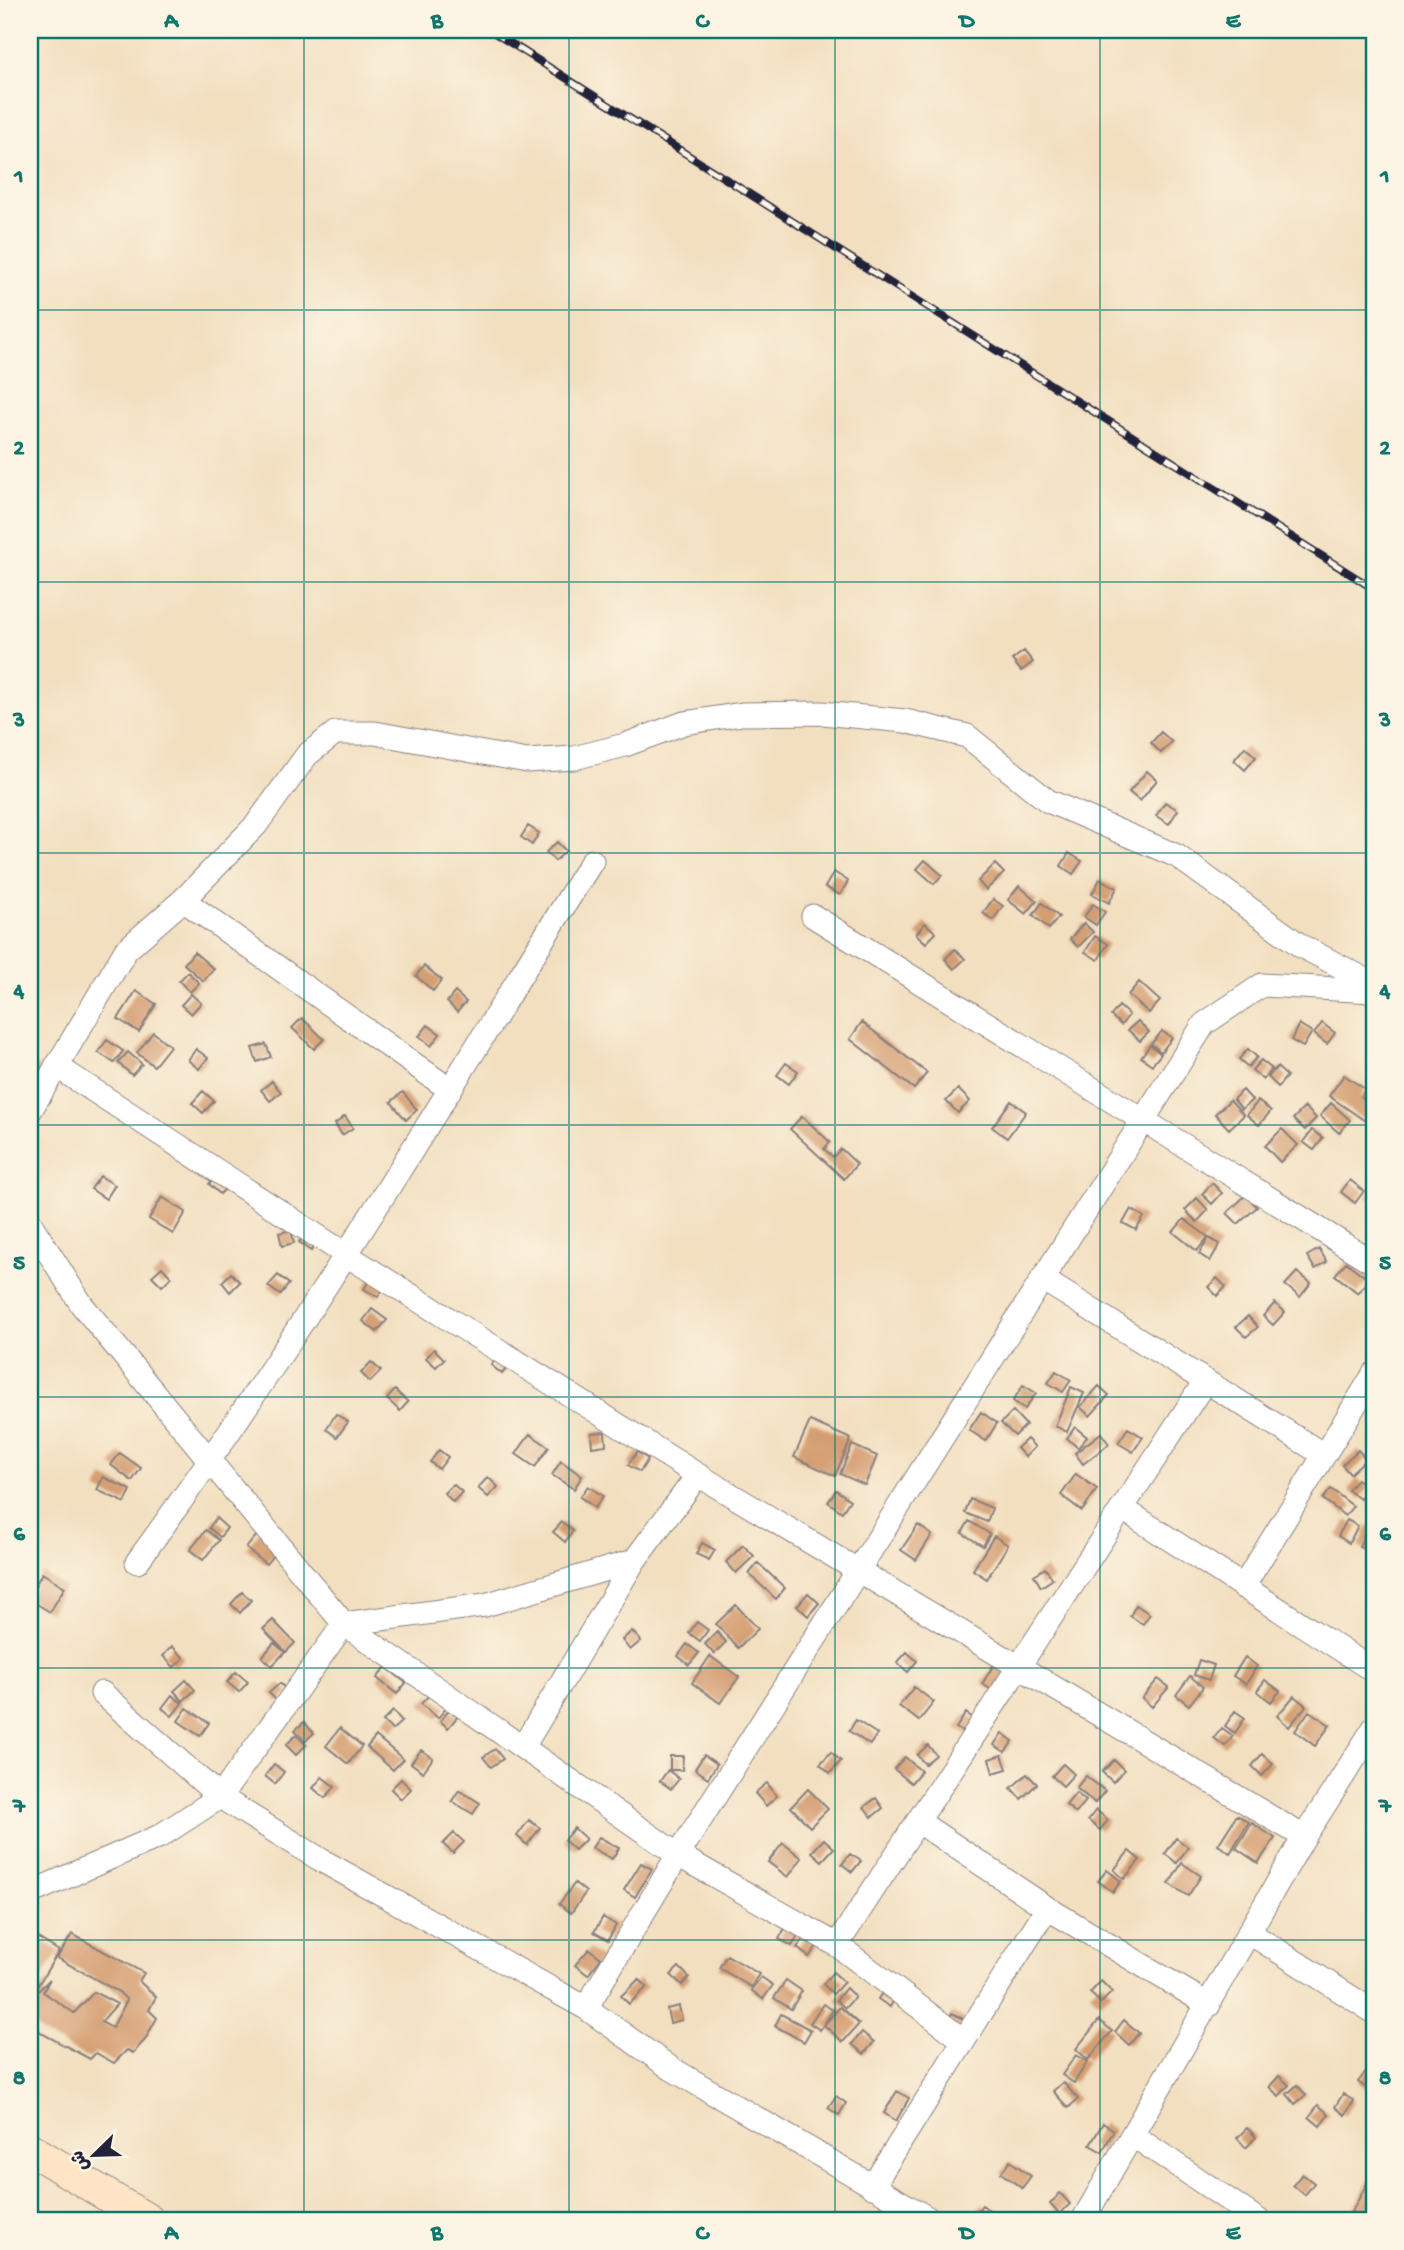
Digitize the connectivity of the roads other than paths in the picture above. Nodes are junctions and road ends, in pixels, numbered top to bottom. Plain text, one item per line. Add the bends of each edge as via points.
1 (592, 861) dead end
2 (183, 900) junction
3 (813, 916) dead end
4 (1374, 984) edge
5 (1374, 990) edge
6 (56, 1066) junction
7 (449, 1089) junction
8 (30, 1111) edge
9 (1142, 1119) junction
10 (30, 1223) edge
11 (348, 1256) junction
12 (1374, 1263) edge
13 (1042, 1279) junction
14 (1374, 1374) edge
15 (1204, 1383) junction
16 (1324, 1455) junction
17 (210, 1463) junction
18 (698, 1475) junction
19 (1123, 1509) junction
20 (634, 1561) junction
21 (138, 1562) dead end
22 (858, 1571) junction
23 (1243, 1587) junction
24 (344, 1624) junction
25 (1021, 1668) junction
26 (1374, 1671) edge
27 (102, 1693) dead end
28 (1371, 1741) edge
29 (523, 1747) junction
30 (220, 1797) junction
31 (919, 1822) junction
32 (1304, 1837) junction
33 (678, 1855) junction
34 (30, 1893) edge
35 (1047, 1908) junction
36 (1250, 1933) junction
37 (837, 1945) junction
38 (1209, 2005) junction
39 (586, 2008) junction
40 (1374, 2012) edge
41 (964, 2040) junction
42 (1134, 2136) junction
43 (30, 2149) edge
44 (873, 2187) junction
45 (148, 2220) edge
46 (931, 2220) edge
47 (1083, 2220) edge
48 (1258, 2220) edge

1 - 7 street
2 - 4 street via 256,825 307,755 335,733 375,733 527,761 574,758 684,723 741,713 822,713 905,721 967,736 1048,801 1177,856 1301,946
2 - 6 street via 126,950
2 - 7 street
3 - 9 street
5 - 9 street via 1262,985 1204,1024
6 - 8 street
6 - 11 street
7 - 11 street
9 - 12 street
9 - 13 street
10 - 17 street via 82,1305
11 - 17 street
11 - 18 street
13 - 15 street
13 - 22 street
14 - 16 street
15 - 16 street
15 - 19 street
16 - 23 street
17 - 21 street
17 - 24 street
18 - 20 street
18 - 22 street
19 - 23 street
19 - 25 street
20 - 24 street via 485,1605
20 - 29 street
22 - 25 street
22 - 33 street
23 - 26 street
24 - 29 street
24 - 30 street
25 - 31 street
25 - 32 street
27 - 30 street
28 - 32 street
29 - 33 street
30 - 34 street via 160,1836
30 - 39 street via 321,1860
31 - 35 street
31 - 37 street
32 - 36 street
33 - 37 street
33 - 39 street
35 - 38 street
35 - 41 street
36 - 38 street
36 - 40 street
37 - 41 street
38 - 42 street
39 - 44 street via 672,2069
41 - 44 street
42 - 47 street
42 - 48 street
43 - 45 main road
44 - 46 street

